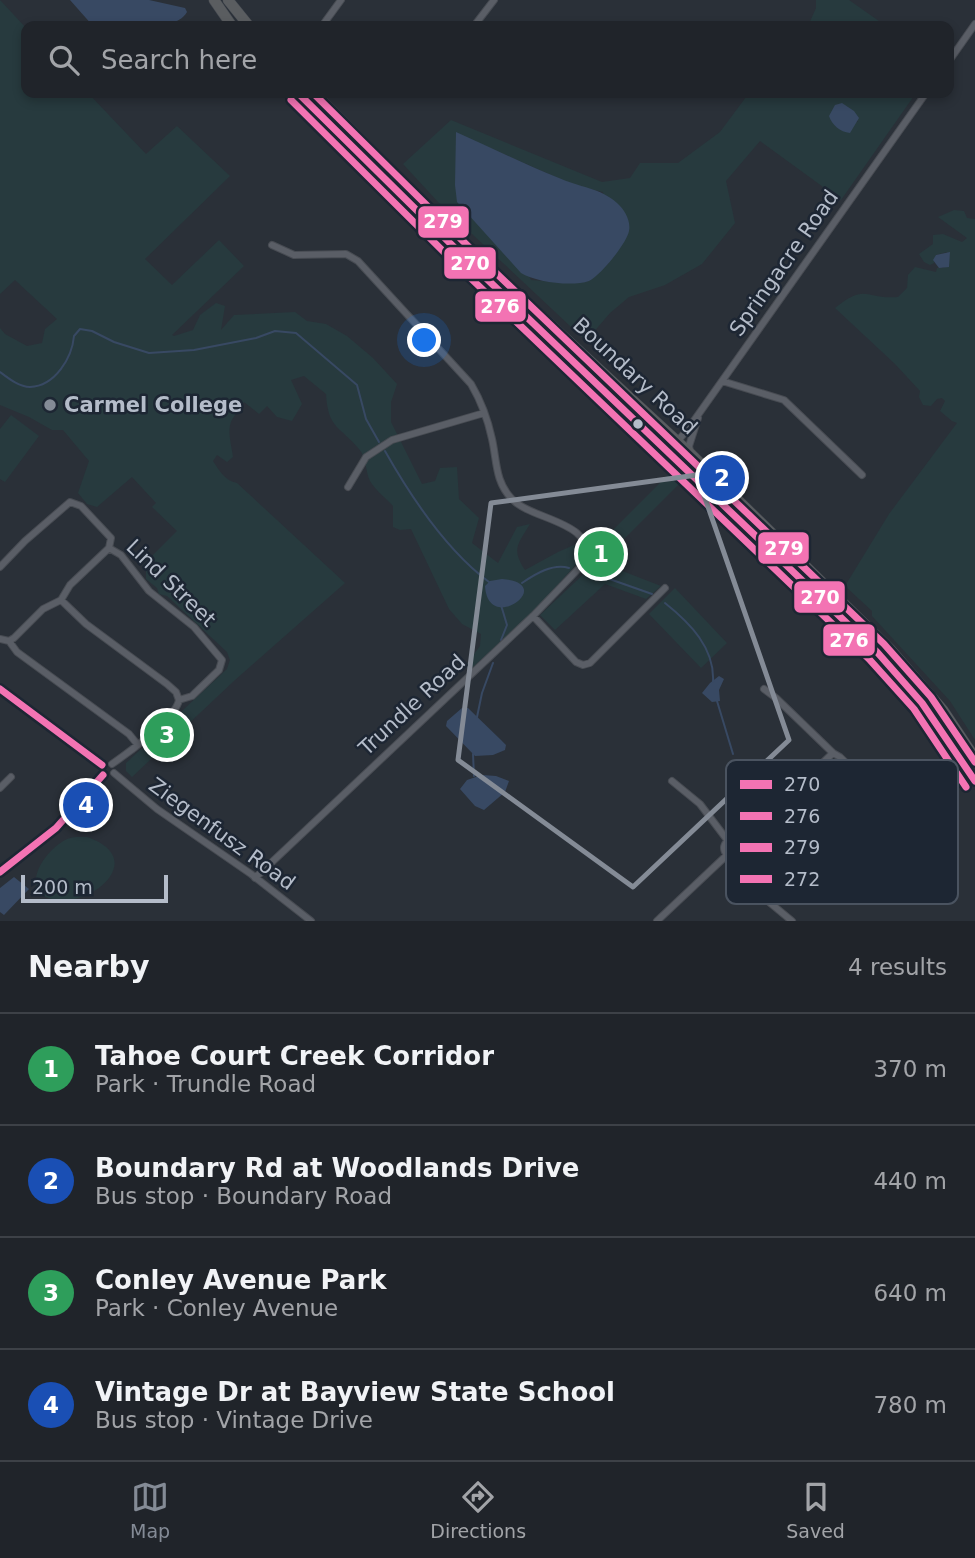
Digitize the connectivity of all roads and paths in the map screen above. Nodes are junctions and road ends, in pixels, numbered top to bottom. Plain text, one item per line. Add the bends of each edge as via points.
1 (214, 0) edge
2 (228, 0) edge
3 (341, 0) edge
4 (494, 0) edge
5 (229, 21) edge
6 (244, 21) edge
7 (325, 21) edge
8 (478, 21) edge
9 (975, 24) edge
10 (954, 54) edge
11 (303, 98) edge
12 (319, 98) edge
13 (922, 98) edge
14 (272, 245) dead end
15 (722, 381) junction
16 (701, 410) junction
17 (484, 413) junction
18 (677, 441) junction
19 (669, 451) junction
20 (690, 453) junction
21 (862, 475) dead end
22 (348, 487) dead end
23 (110, 548) junction
24 (0, 567) edge
25 (665, 588) dead end
26 (61, 600) junction
27 (533, 616) junction
28 (0, 639) edge
29 (9, 641) junction
30 (0, 689) edge
31 (764, 689) dead end
32 (932, 696) junction
33 (179, 700) junction
34 (922, 703) junction
35 (138, 745) junction
36 (833, 753) junction
37 (975, 758) edge
38 (826, 760) edge
39 (843, 760) edge
40 (112, 764) junction
41 (102, 765) junction
42 (114, 773) junction
43 (103, 775) junction
44 (11, 777) dead end
45 (672, 781) dead end
46 (975, 781) edge
47 (0, 788) edge
48 (726, 838) edge
49 (726, 856) edge
50 (0, 872) edge
51 (255, 878) junction
52 (771, 904) edge
53 (311, 921) edge
54 (657, 921) edge
55 (792, 921) edge

1 - 5 highway
2 - 6 highway
3 - 7 street
4 - 8 street
9 - 10 street
11 - 19 highway, Boundary Road
12 - 18 highway, Boundary Road via 485,264
13 - 15 street, Springacre Road
14 - 17 street via 294,256 346,254 358,261 471,384
15 - 16 street, Springacre Road
15 - 21 street via 784,400
16 - 18 street, Springacre Road
16 - 20 street
17 - 22 street via 392,440 366,457
17 - 27 street, Trundle Road via 502,487 513,501 569,527 587,545 584,563
18 - 19 street, Springacre Road
18 - 20 highway, Boundary Road
19 - 34 highway, Boundary Road via 877,652
20 - 32 highway, Boundary Road
23 - 24 street via 110,538 80,506 70,502
23 - 26 street via 70,585
23 - 33 street, Lind Street via 149,591 194,627 222,660 219,670 192,696
25 - 27 street via 583,665
26 - 29 street via 43,609
26 - 33 street via 167,684
27 - 51 street, Trundle Road
28 - 29 street
29 - 35 street via 17,652
30 - 41 street
31 - 36 street
32 - 34 highway
32 - 37 highway, Boundary Road
33 - 35 street via 176,709
34 - 46 highway, Boundary Road
35 - 40 street
36 - 38 street
36 - 39 street
40 - 41 street
40 - 42 street
41 - 43 street
42 - 43 street
42 - 51 street, Ziegenfusz Road
43 - 50 street via 50,835
44 - 47 street
45 - 48 street via 700,804
49 - 54 street
51 - 53 street, Ziegenfusz Road
52 - 55 street

